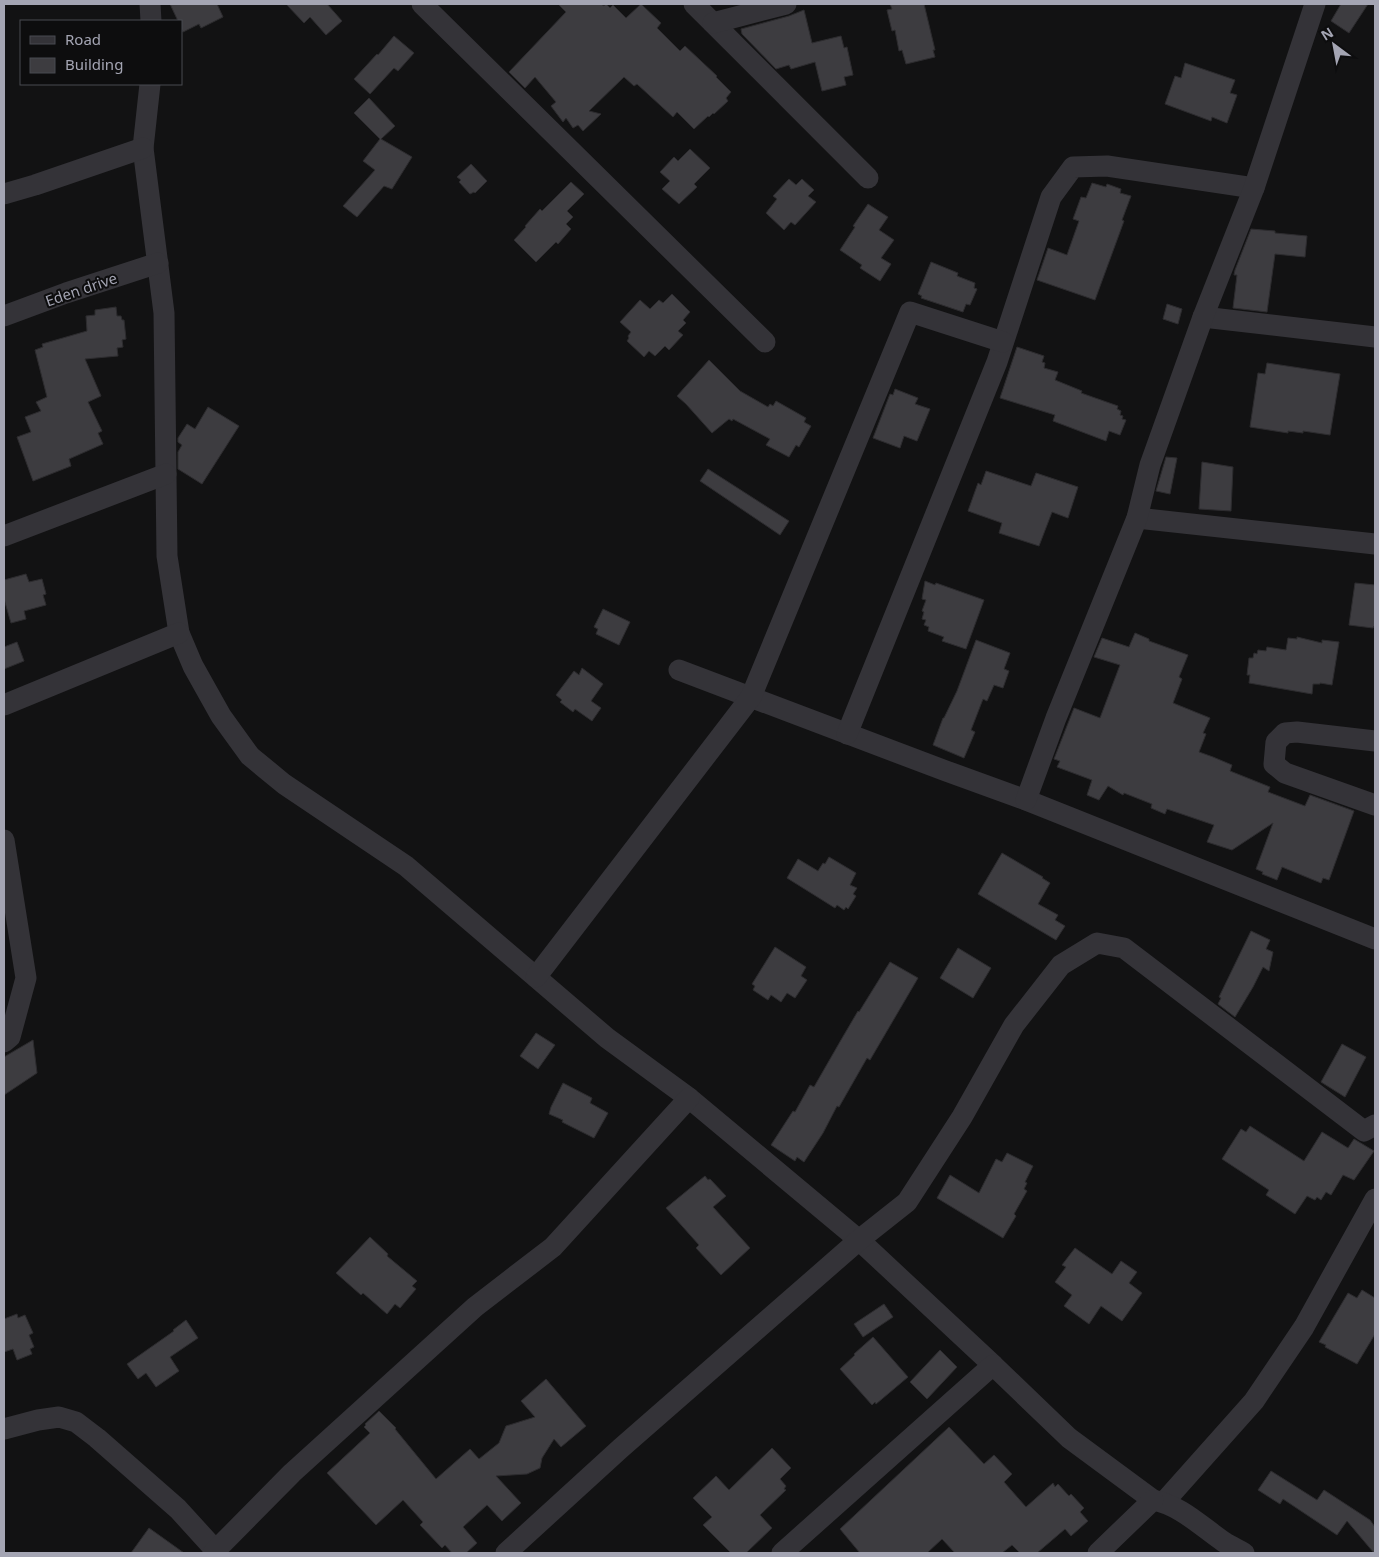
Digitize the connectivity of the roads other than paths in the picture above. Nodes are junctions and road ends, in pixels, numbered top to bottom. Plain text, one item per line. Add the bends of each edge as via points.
1 (150, 4) edge
2 (422, 4) edge
3 (694, 4) edge
4 (786, 4) edge
5 (1315, 4) edge
6 (151, 20) edge
7 (713, 23) junction
8 (150, 85) edge
9 (143, 148) junction
10 (868, 178) dead end
11 (1254, 188) junction
12 (4, 194) edge
13 (158, 263) junction
14 (4, 316) edge
15 (1203, 317) junction
16 (1375, 337) edge
17 (765, 342) dead end
18 (1003, 342) junction
19 (166, 474) junction
20 (1137, 518) junction
21 (4, 536) edge
22 (1375, 544) edge
23 (180, 633) junction
24 (679, 670) dead end
25 (751, 697) junction
26 (4, 705) edge
27 (847, 734) junction
28 (1375, 741) edge
29 (1026, 800) junction
30 (1375, 806) edge
31 (4, 840) edge
32 (1375, 938) edge
33 (536, 976) junction
34 (4, 1042) edge
35 (689, 1098) junction
36 (1375, 1126) edge
37 (1375, 1199) edge
38 (859, 1240) junction
39 (993, 1365) junction
40 (4, 1429) edge
41 (1159, 1501) junction
42 (215, 1552) edge
43 (506, 1553) edge
44 (782, 1553) edge
45 (1098, 1553) edge
46 (1244, 1553) edge

1 - 6 street
2 - 17 street
3 - 7 street
4 - 7 street
5 - 11 street
7 - 10 street
8 - 9 street
9 - 12 street
9 - 13 street
11 - 15 street
11 - 18 street via 1108,166 1073,167 1051,197
13 - 14 street, Eden drive
13 - 19 street via 164,313
15 - 16 street
15 - 20 street via 1150,465
18 - 25 street via 910,312
18 - 27 street
19 - 21 street
19 - 23 street via 166,556
20 - 22 street
20 - 29 street
23 - 26 street
23 - 33 street via 193,666 221,716 250,756 284,784 406,866
24 - 25 street
25 - 27 street
25 - 33 street
27 - 29 street
28 - 30 street via 1285,733 1276,742 1274,764 1285,773
29 - 32 street
31 - 34 street via 26,978 10,1037
33 - 35 street via 607,1038
35 - 38 street
35 - 42 street via 553,1247 475,1307 292,1473
36 - 38 street via 1364,1131 1124,948 1097,943 1055,972 1014,1025 962,1117 907,1202
37 - 41 street via 1304,1327 1254,1401
38 - 39 street
38 - 43 street
39 - 41 street via 1069,1438
39 - 44 street
40 - 42 street via 58,1417 76,1422 178,1509
41 - 45 street
41 - 46 street

